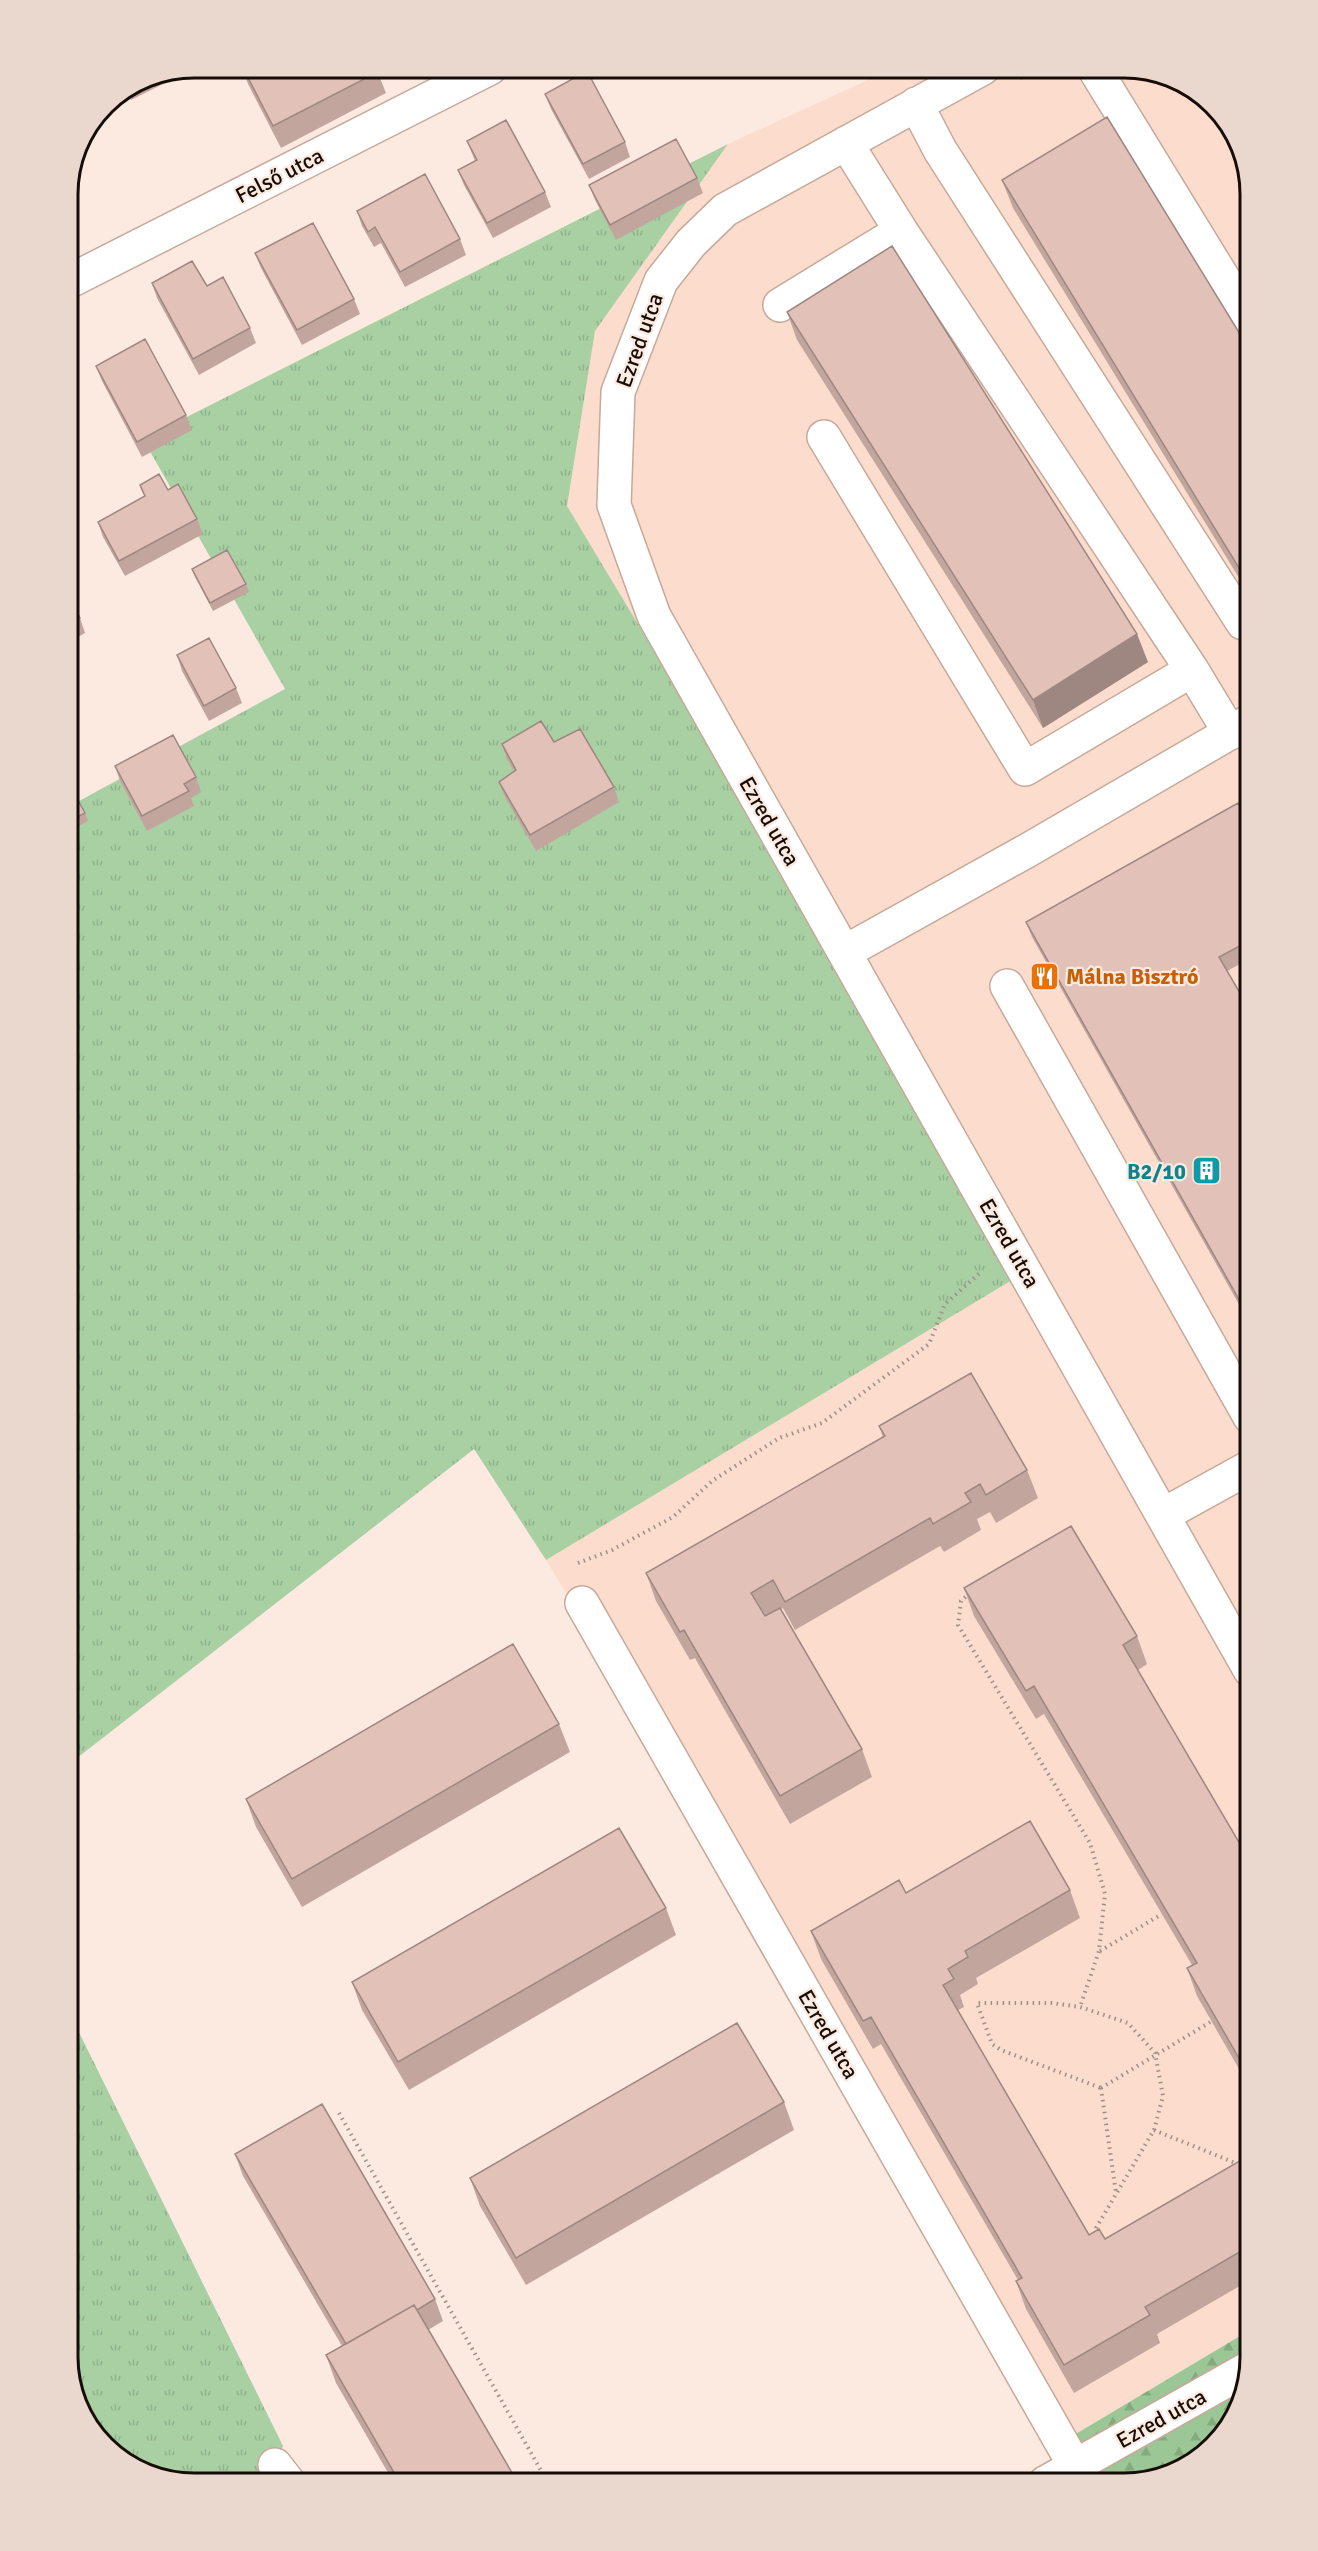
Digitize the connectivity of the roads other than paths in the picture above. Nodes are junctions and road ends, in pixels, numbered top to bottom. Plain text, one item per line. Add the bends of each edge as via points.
1 (470, 78) edge
2 (964, 78) edge
3 (1100, 78) edge
4 (916, 104) junction
5 (846, 143) junction
6 (901, 231) junction
7 (78, 277) edge
8 (1240, 304) edge
9 (780, 305) dead end
10 (824, 437) dead end
11 (1240, 618) edge
12 (1192, 670) junction
13 (1240, 727) edge
14 (845, 952) junction
15 (1007, 986) dead end
16 (1240, 1398) edge
17 (1240, 1473) edge
18 (1163, 1515) junction
19 (582, 1603) road end
20 (1240, 1651) edge
21 (1239, 2374) edge
22 (1076, 2466) junction
23 (1064, 2473) edge

1 - 7 street, Felső utca
2 - 4 street, Ezred utca
3 - 8 street
4 - 5 street, Ezred utca
4 - 11 street via 940,150
5 - 6 street
5 - 14 street, Ezred utca via 725,210 691,243 661,281 618,392 614,505 654,616
6 - 9 street
6 - 12 street
10 - 12 street via 1025,769
12 - 13 street
13 - 14 street
14 - 18 street, Ezred utca
15 - 16 street
17 - 18 street
18 - 20 street, Ezred utca
19 - 22 street, Ezred utca
21 - 22 street, Ezred utca
22 - 23 street, Ezred utca

